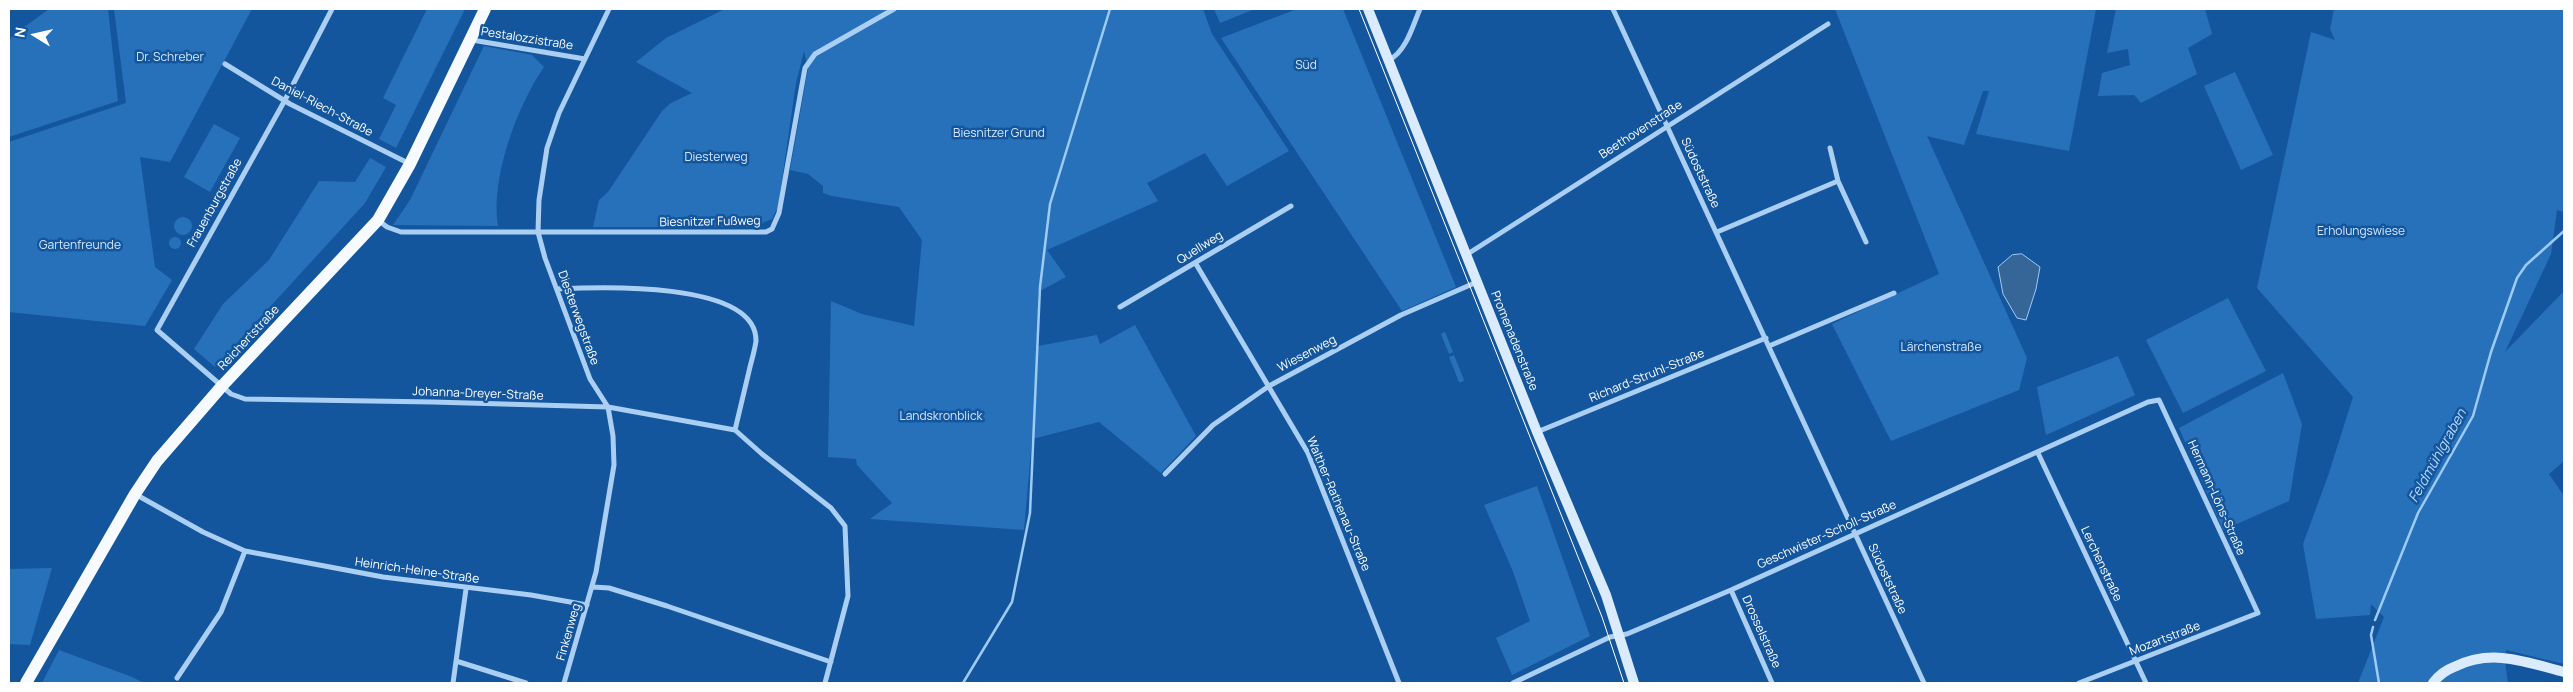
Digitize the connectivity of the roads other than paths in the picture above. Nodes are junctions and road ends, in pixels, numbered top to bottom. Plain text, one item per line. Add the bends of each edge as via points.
1 (332, 9) edge
2 (485, 9) edge
3 (609, 9) edge
4 (894, 9) edge
5 (1368, 9) edge
6 (1420, 9) edge
7 (1613, 9) edge
8 (1828, 24) dead end
9 (470, 40) junction
10 (585, 59) junction
11 (1389, 60) junction
12 (225, 64) dead end
13 (285, 100) junction
14 (1666, 125) junction
15 (1830, 148) dead end
16 (410, 164) junction
17 (1838, 181) junction
18 (1291, 206) dead end
19 (378, 220) junction
20 (538, 232) junction
21 (1717, 232) junction
22 (1866, 242) dead end
23 (1466, 254) junction
24 (1196, 264) junction
25 (1478, 282) junction
26 (558, 289) junction
27 (1894, 292) dead end
28 (1120, 307) dead end
29 (1766, 338) junction
30 (1770, 346) junction
31 (222, 386) junction
32 (1269, 386) junction
33 (2148, 402) joint
34 (608, 407) junction
35 (735, 430) junction
36 (1537, 432) junction
37 (2038, 453) junction
38 (1166, 474) dead end
39 (135, 494) junction
40 (1855, 533) junction
41 (246, 551) junction
42 (593, 586) junction
43 (466, 589) junction
44 (1731, 590) junction
45 (587, 605) junction
46 (2258, 613) joint
47 (1621, 635) junction
48 (456, 661) junction
49 (831, 662) junction
50 (2136, 662) junction
51 (2564, 672) edge
52 (177, 678) dead end
53 (26, 683) edge
54 (452, 683) edge
55 (526, 683) edge
56 (564, 683) edge
57 (825, 683) edge
58 (1399, 683) edge
59 (1513, 683) edge
60 (1634, 683) edge
61 (1772, 683) edge
62 (1924, 683) edge
63 (2079, 683) edge
64 (2146, 683) edge
65 (2433, 683) edge

1 - 13 street, Frauenburgstraße
2 - 9 main road, Reichertstraße
3 - 10 street, Pestalozzistraße
4 - 20 street, Biesnitzer Fußweg via 815,54 805,68 779,213 772,229 766,232
5 - 11 main road, Promenadenstraße
6 - 11 street via 1402,49
7 - 14 street, Südoststraße
8 - 14 street, Beethovenstraße
9 - 10 street, Pestalozzistraße
9 - 16 main road, Reichertstraße
10 - 20 street, Diesterwegstraße via 559,113 547,148
11 - 23 main road, Promenadenstraße
12 - 13 street, Daniel-Riech-Straße
13 - 16 street, Daniel-Riech-Straße
13 - 31 street, Frauenburgstraße via 157,330
14 - 21 street, Südoststraße
14 - 23 street, Beethovenstraße
15 - 17 street
16 - 19 main road, Reichertstraße
17 - 21 street
17 - 22 street
18 - 24 street, Quellweg
19 - 20 street, Biesnitzer Fußweg via 387,228 401,232
19 - 31 main road, Reichertstraße
20 - 26 street, Diesterwegstraße
21 - 29 street, Südoststraße
23 - 25 main road, Promenadenstraße
24 - 28 street, Quellweg
24 - 32 street, Walther-Rathenau-Straße
25 - 32 street, Wiesenweg via 1401,315
25 - 36 main road, Promenadenstraße
26 - 34 street, Diesterwegstraße via 590,379
26 - 35 street via 645,288 718,302 740,311 756,340
27 - 30 street
29 - 30 street, Südoststraße
29 - 36 street, Richard-Struhl-Straße
30 - 40 street, Südoststraße
31 - 34 street, Johanna-Dreyer-Straße via 245,399
31 - 39 main road, Reichertstraße via 170,443
32 - 38 street, Wiesenweg via 1213,425
32 - 58 street, Walther-Rathenau-Straße via 1308,453
33 - 37 street, Geschwister-Scholl-Straße
33 - 46 street, Hermann-Löns-Straße via 2159,400 2163,407
34 - 35 street, Johanna-Dreyer-Straße
34 - 42 street, Diesterwegstraße via 614,465
35 - 49 street via 831,508 845,526 848,596
36 - 47 main road, Promenadenstraße via 1582,534
37 - 40 street, Geschwister-Scholl-Straße
37 - 50 street, Lerchenstraße
39 - 41 street, Heinrich-Heine-Straße via 203,532
39 - 53 main road, Reichertstraße
40 - 44 street, Geschwister-Scholl-Straße
40 - 62 street, Südoststraße
41 - 43 street, Heinrich-Heine-Straße
41 - 52 street via 221,612
42 - 45 street, Finkenweg
42 - 49 street via 667,606
43 - 45 street, Heinrich-Heine-Straße via 531,595
43 - 48 street
44 - 47 street, Geschwister-Scholl-Straße
44 - 61 street, Drosselstraße
45 - 56 street, Finkenweg
46 - 50 street, Mozartstraße
47 - 59 street, Geschwister-Scholl-Straße via 1610,637
47 - 60 main road, Promenadenstraße
48 - 54 street
48 - 55 street
49 - 57 street
50 - 63 street, Mozartstraße
50 - 64 street, Lerchenstraße
51 - 65 main road via 2503,657 2487,657 2459,664

